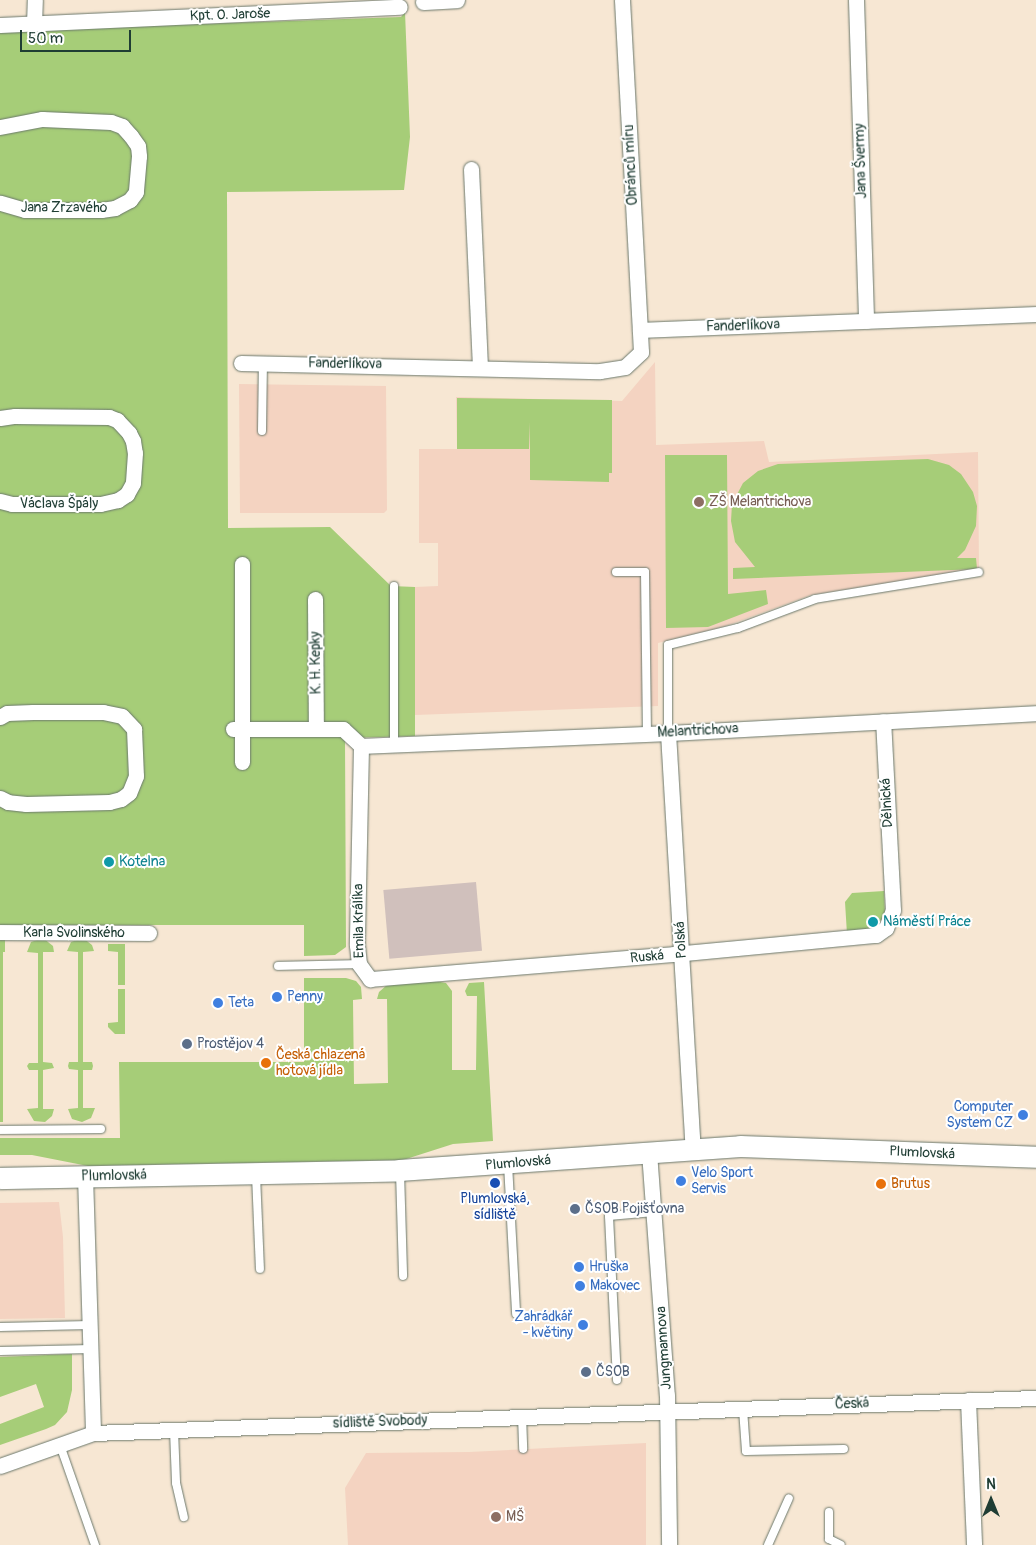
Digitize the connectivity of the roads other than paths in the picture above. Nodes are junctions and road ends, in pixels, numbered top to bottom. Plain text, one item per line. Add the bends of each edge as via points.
1 (35, 0) edge
2 (457, 0) edge
3 (622, 0) edge
4 (856, 0) edge
5 (423, 2) dead end
6 (274, 6) edge
7 (400, 7) dead end
8 (34, 24) junction
9 (0, 25) edge
10 (0, 126) edge
11 (471, 169) dead end
12 (0, 203) edge
13 (1036, 314) edge
14 (866, 321) junction
15 (640, 330) junction
16 (241, 363) dead end
17 (263, 363) junction
18 (480, 367) junction
19 (0, 418) edge
20 (262, 431) dead end
21 (0, 501) edge
22 (242, 564) dead end
23 (616, 572) dead end
24 (979, 572) dead end
25 (394, 586) dead end
26 (315, 599) dead end
27 (1036, 712) edge
28 (0, 717) edge
29 (883, 721) junction
30 (316, 727) junction
31 (237, 728) junction
32 (647, 733) junction
33 (668, 733) junction
34 (394, 744) junction
35 (360, 746) junction
36 (242, 762) dead end
37 (0, 798) edge
38 (0, 932) edge
39 (149, 933) dead end
40 (841, 940) joint
41 (681, 954) junction
42 (359, 964) junction
43 (278, 966) dead end
44 (484, 971) joint
45 (101, 1129) dead end
46 (0, 1130) edge
47 (693, 1148) junction
48 (649, 1152) junction
49 (1036, 1157) edge
50 (508, 1164) junction
51 (400, 1170) junction
52 (256, 1173) junction
53 (85, 1176) junction
54 (0, 1178) edge
55 (654, 1212) junction
56 (260, 1269) dead end
57 (403, 1276) dead end
58 (516, 1314) dead end
59 (90, 1325) junction
60 (0, 1327) edge
61 (90, 1349) junction
62 (0, 1351) edge
63 (617, 1380) dead end
64 (1036, 1398) edge
65 (968, 1400) junction
66 (743, 1408) junction
67 (667, 1410) junction
68 (522, 1415) junction
69 (174, 1430) junction
70 (93, 1433) junction
71 (60, 1445) junction
72 (844, 1448) dead end
73 (523, 1449) dead end
74 (0, 1466) edge
75 (789, 1498) dead end
76 (829, 1512) dead end
77 (184, 1516) dead end
78 (95, 1545) edge
79 (668, 1545) edge
80 (768, 1545) edge
81 (841, 1545) edge
82 (974, 1545) edge

1 - 8 street
2 - 5 street
3 - 15 street, Obránců míru
4 - 14 street, Jana Švermy
6 - 7 street, Kpt. O. Jaroše
6 - 8 street, Kpt. O. Jaroše
8 - 9 street, Kpt. O. Jaroše
10 - 12 street, Jana Zrzavého via 42,118 111,122 122,126 131,136 140,156 136,192 130,200 115,208 25,210
11 - 18 street
13 - 14 street, Fanderlíkova
14 - 15 street, Fanderlíkova
15 - 18 street, Fanderlíkova via 641,352 625,367 600,371
16 - 17 street, Fanderlíkova
17 - 18 street, Fanderlíkova
17 - 20 lane
19 - 21 street, Václava Špály via 109,417 117,420 129,433 135,453 133,483 127,494 118,500 100,504 12,504
22 - 31 street
23 - 32 lane via 645,572
24 - 33 lane via 814,599 738,628 668,645
25 - 34 lane
26 - 30 street, K. H. Kepky
27 - 29 street, Melantrichova
28 - 37 street via 7,712 103,712 122,716 130,722 135,733 136,776 129,793 109,802 26,804
29 - 33 street, Melantrichova
29 - 40 street, Dělnická via 893,910 886,928 876,935
30 - 31 street
30 - 35 street via 343,729
31 - 36 street
32 - 33 street, Melantrichova
32 - 34 street, Melantrichova
33 - 41 street, Polská
34 - 35 street, Melantrichova
35 - 42 street, Emila Králíka
38 - 39 street, Karla Svolinského
40 - 41 street, Ruská
41 - 44 street, Ruská
41 - 47 street, Polská
42 - 43 lane
42 - 44 street, Emila Králíka via 370,979
45 - 46 lane
47 - 48 main road, Plumlovská
47 - 49 main road, Plumlovská via 773,1146
48 - 50 main road, Plumlovská
48 - 55 street, Jungmannova
50 - 51 main road, Plumlovská
50 - 58 lane
51 - 52 main road, Plumlovská
51 - 57 lane
52 - 53 main road, Plumlovská
52 - 56 lane
53 - 54 main road, Plumlovská
53 - 59 street
55 - 63 lane via 609,1216
55 - 67 street, Jungmannova
59 - 60 lane
59 - 61 street
61 - 62 lane
61 - 70 street
64 - 65 street, Česká
65 - 66 street, Česká
65 - 82 street
66 - 67 street, Česká
66 - 72 lane via 746,1451
67 - 68 street, sídliště Svobody
67 - 79 street, Jungmannova
68 - 69 street, sídliště Svobody
68 - 73 lane
69 - 70 street, sídliště Svobody
69 - 77 lane via 176,1483
70 - 71 street, sídliště Svobody
71 - 74 street, sídliště Svobody
71 - 78 lane
75 - 80 lane
76 - 81 lane via 829,1540

